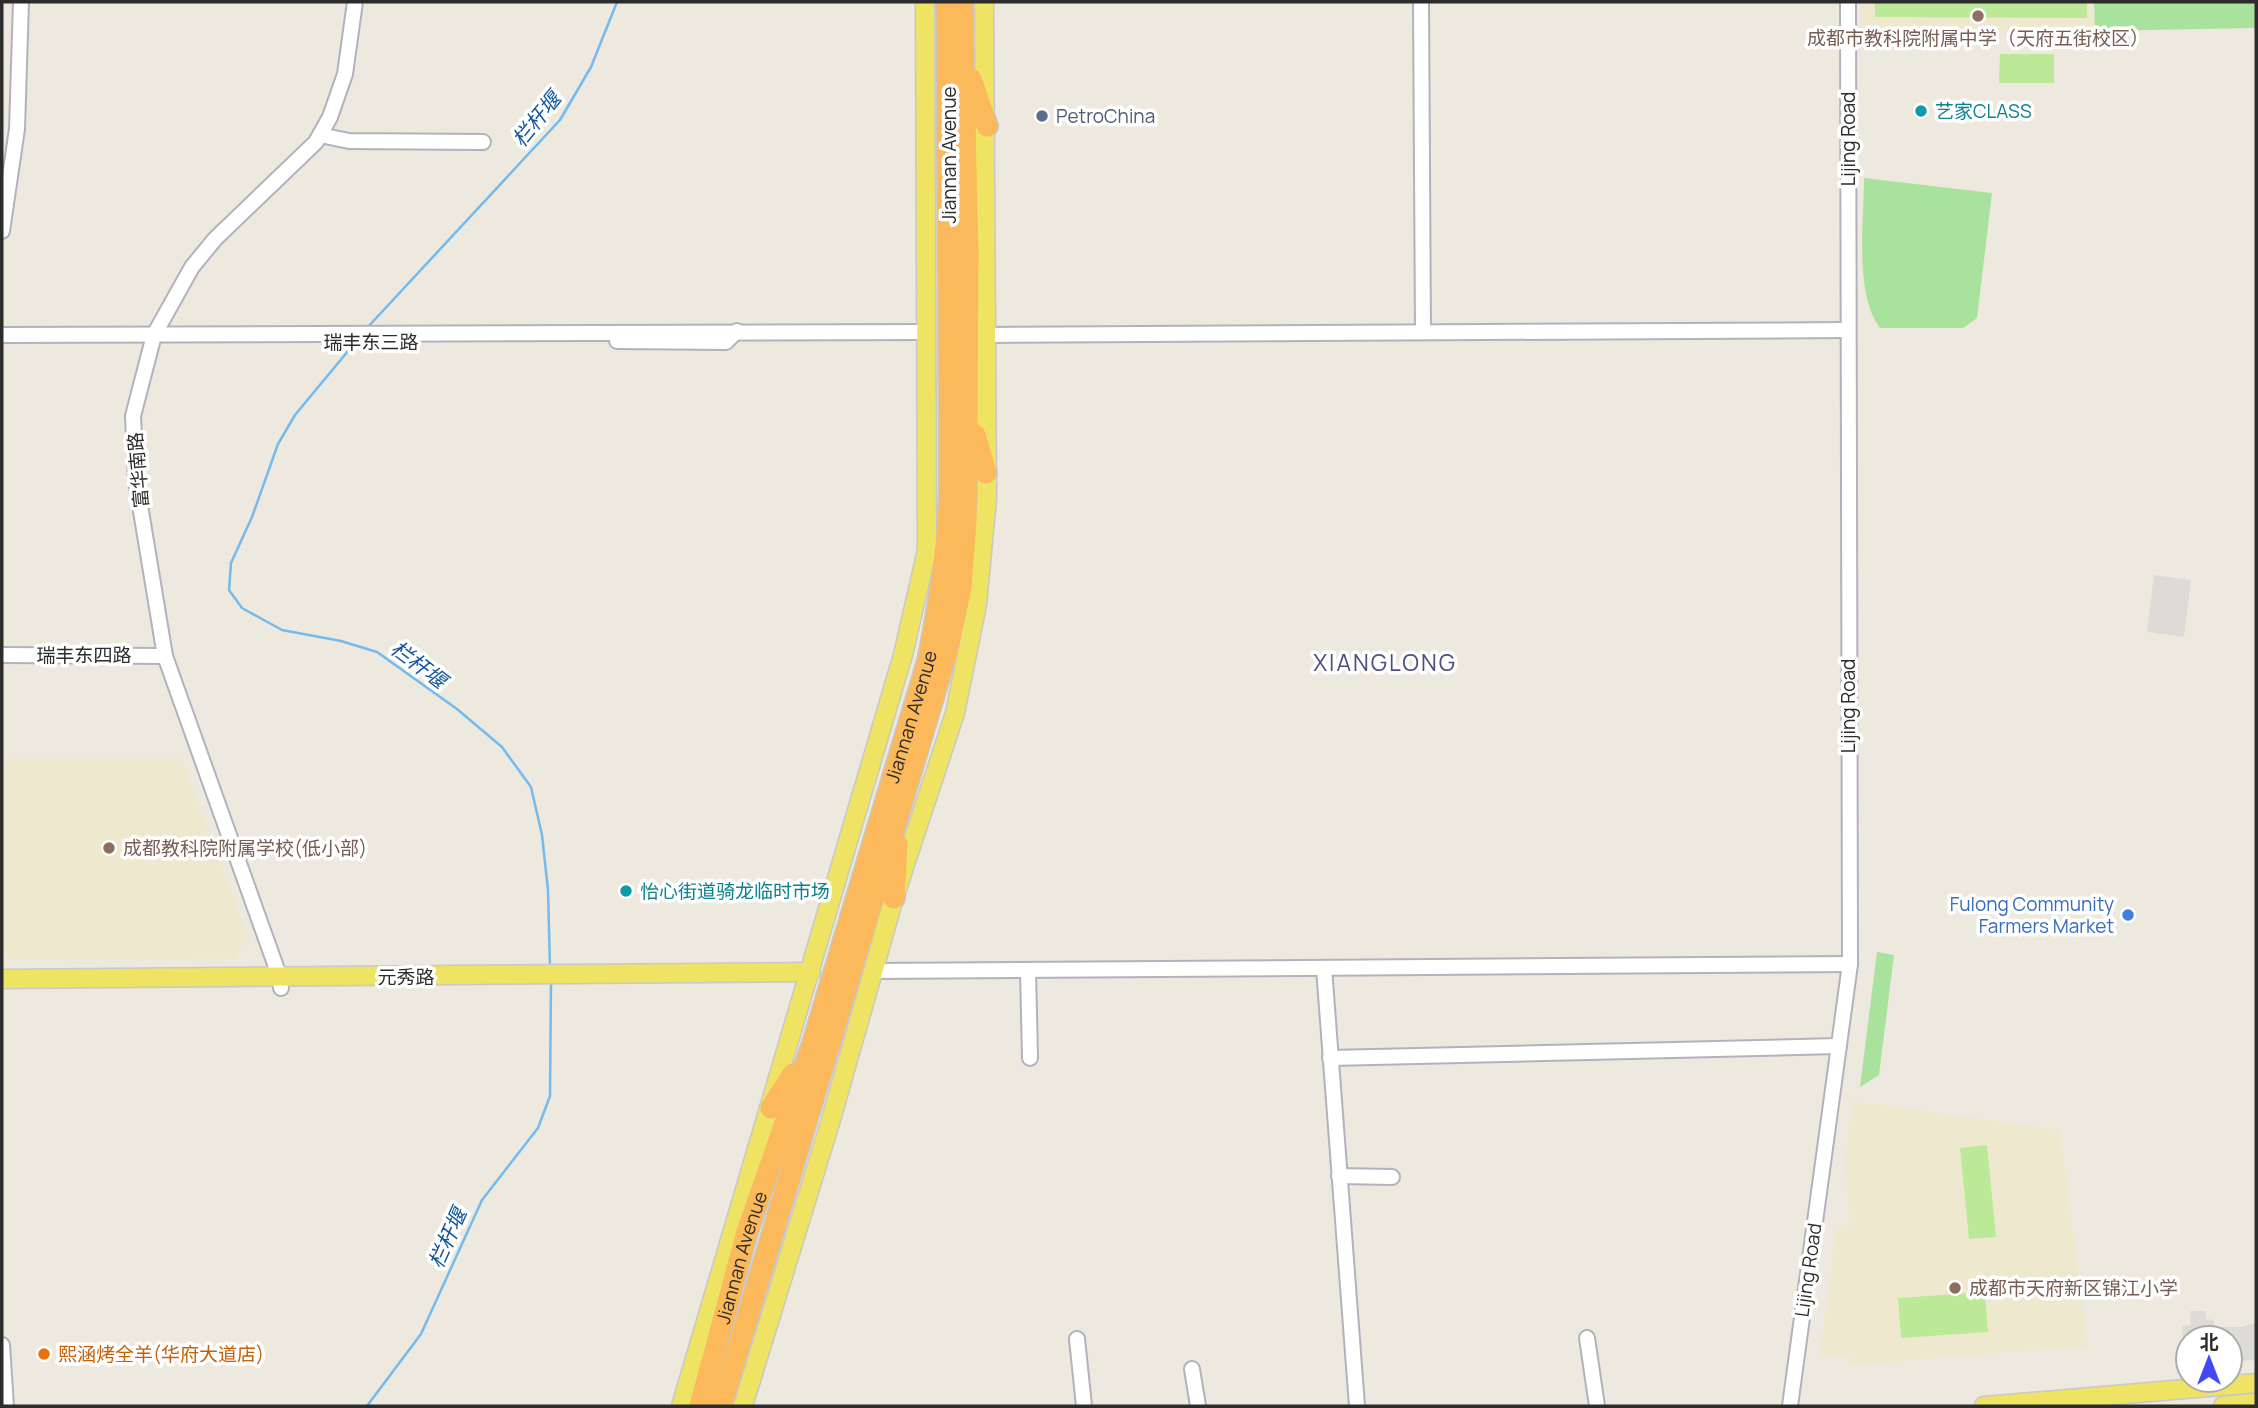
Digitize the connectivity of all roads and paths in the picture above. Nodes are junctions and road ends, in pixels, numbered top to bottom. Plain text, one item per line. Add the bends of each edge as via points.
1 (21, 2) edge
2 (355, 2) edge
3 (925, 2) edge
4 (947, 2) edge
5 (962, 2) edge
6 (984, 2) edge
7 (1421, 2) edge
8 (1848, 2) edge
9 (964, 57) junction
10 (987, 126) junction
11 (320, 135) junction
12 (483, 142) dead end
13 (2, 230) edge
14 (967, 320) junction
15 (1848, 330) junction
16 (927, 332) junction
17 (1423, 332) junction
18 (2, 335) edge
19 (984, 335) junction
20 (153, 339) junction
21 (2, 344) edge
22 (986, 473) junction
23 (2, 655) edge
24 (165, 656) junction
25 (900, 805) junction
26 (894, 898) junction
27 (1850, 964) junction
28 (1324, 968) junction
29 (1028, 970) junction
30 (874, 971) junction
31 (809, 978) junction
32 (2, 979) edge
33 (280, 983) junction
34 (2, 990) edge
35 (813, 1043) junction
36 (1839, 1046) junction
37 (1030, 1058) dead end
38 (1330, 1058) junction
39 (771, 1108) junction
40 (1339, 1176) junction
41 (1392, 1177) dead end
42 (1587, 1338) dead end
43 (1077, 1339) dead end
44 (2, 1345) edge
45 (1192, 1369) dead end
46 (2256, 1383) edge
47 (2256, 1403) edge
48 (6, 1406) edge
49 (681, 1406) edge
50 (700, 1406) edge
51 (721, 1406) edge
52 (743, 1406) edge
53 (1084, 1406) edge
54 (1198, 1406) edge
55 (1357, 1406) edge
56 (1597, 1406) edge
57 (1790, 1406) edge
58 (1984, 1406) edge
59 (2223, 1406) edge

1 - 13 street via 17,129
2 - 11 street, 富华南路 via 345,74
3 - 16 main road
4 - 35 highway, Jiannan Avenue via 947,554 928,661
5 - 9 highway, Jiannan Avenue
6 - 10 main road
7 - 17 street
8 - 15 street, Lijing Road
9 - 10 highway
9 - 14 highway, Jiannan Avenue
10 - 19 main road
11 - 12 street via 349,141
11 - 20 street, 富华南路 via 215,239 172,299
14 - 22 highway via 975,440
14 - 25 highway, Jiannan Avenue via 961,587 947,651
15 - 17 street
15 - 27 street, Lijing Road
16 - 20 street, 瑞丰东三路
16 - 31 main road via 927,550 903,655
17 - 19 street
18 - 20 street, 瑞丰东三路
19 - 22 main road
20 - 21 street, 瑞丰东三路
20 - 24 street, 富华南路 via 133,416 133,449
22 - 26 main road via 982,570 969,652 955,713
23 - 24 street, 瑞丰东四路
24 - 33 street, 富华南路
25 - 26 highway
25 - 51 highway, Jiannan Avenue
26 - 30 main road
27 - 28 street
27 - 36 street, Lijing Road
28 - 29 street
28 - 38 street
29 - 30 street
29 - 37 street
30 - 52 main road
31 - 33 main road, 元秀路
31 - 39 main road
32 - 33 main road, 元秀路
33 - 34 main road, 元秀路
35 - 39 highway
35 - 50 highway, Jiannan Avenue via 747,1232
36 - 38 street
36 - 57 street, Lijing Road
38 - 40 street
39 - 49 main road
40 - 41 street
40 - 55 street
42 - 56 street
43 - 53 street
44 - 48 street
45 - 54 street
46 - 58 main road
47 - 59 main road

